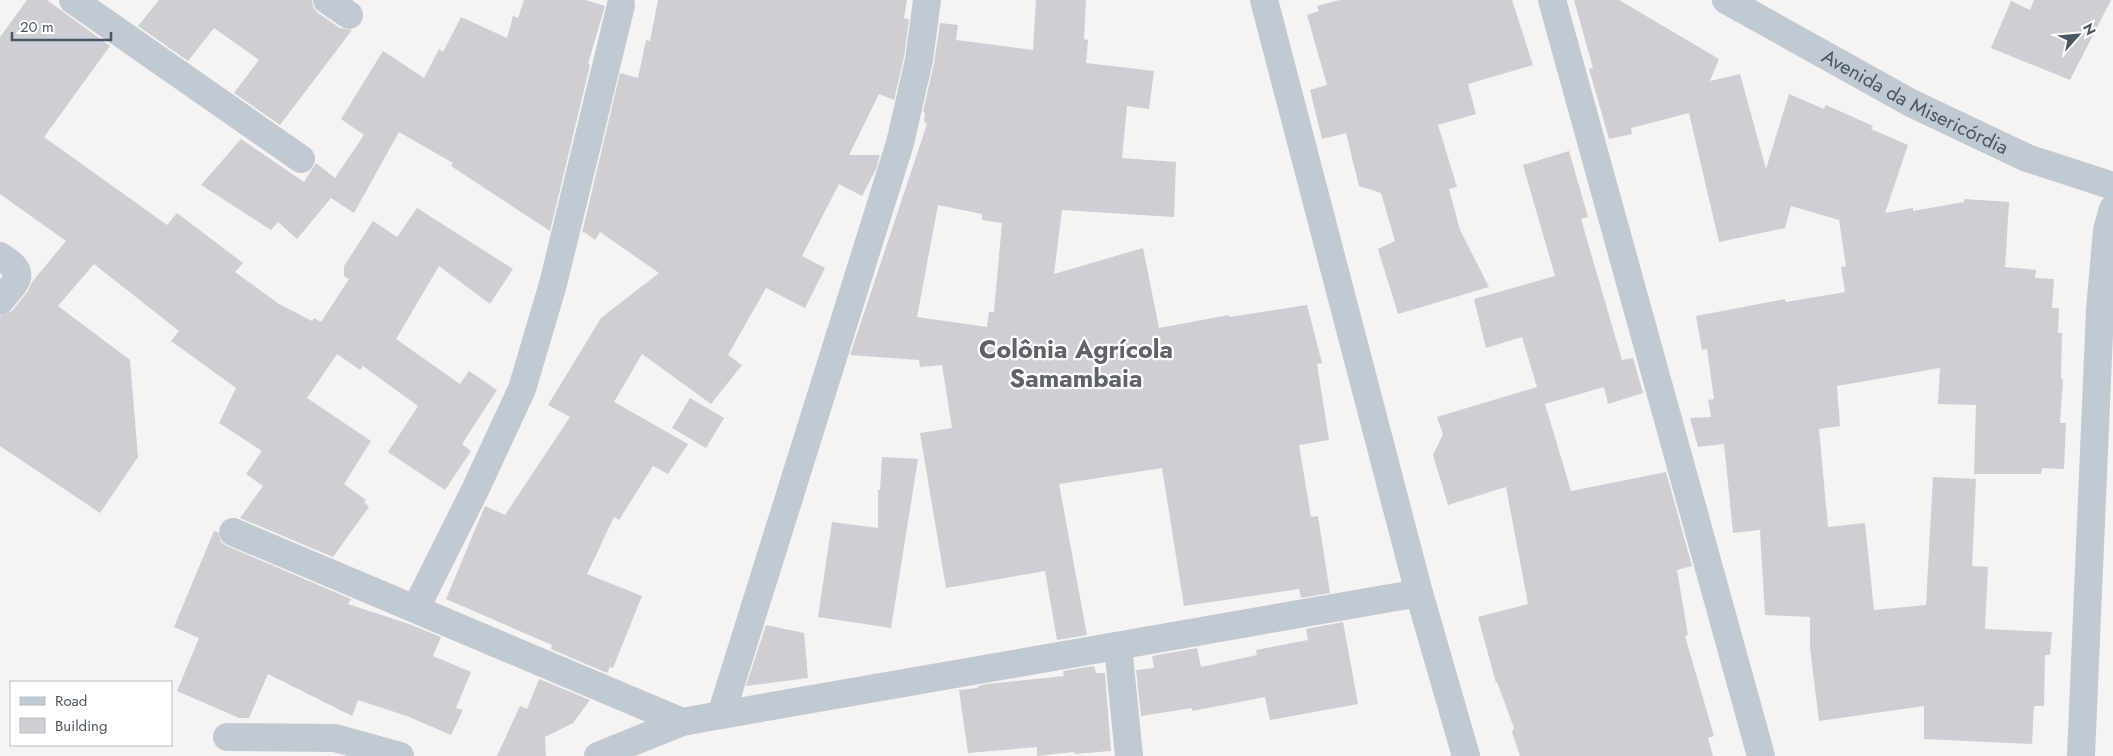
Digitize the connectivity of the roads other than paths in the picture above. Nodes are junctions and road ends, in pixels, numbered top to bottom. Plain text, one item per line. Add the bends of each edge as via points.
1 (73, 0) edge
2 (327, 0) edge
3 (927, 0) edge
4 (1264, 0) edge
5 (1552, 0) edge
6 (1739, 3) edge
7 (621, 5) dead end
8 (349, 16) dead end
9 (301, 159) dead end
10 (2113, 186) edge
11 (2113, 209) edge
12 (0, 256) edge
13 (0, 301) edge
14 (233, 532) dead end
15 (1419, 593) junction
16 (416, 608) junction
17 (1118, 646) junction
18 (720, 715) junction
19 (682, 722) junction
20 (227, 737) dead end
21 (400, 756) edge
22 (598, 756) edge
23 (1129, 756) edge
24 (1466, 756) edge
25 (1761, 756) edge
26 (2081, 756) edge

1 - 9 street
2 - 8 street
3 - 18 street via 900,143
4 - 15 street
5 - 25 street
6 - 10 street, Avenida da Misericórdia via 1911,103 2027,158
7 - 16 street via 553,284 522,389
11 - 26 street via 2107,230 2100,310
12 - 13 street via 14,265 18,272 18,280
14 - 16 street
15 - 17 street
15 - 24 street
16 - 19 street
17 - 18 street
17 - 23 street
18 - 19 street
19 - 22 street
20 - 21 street via 335,738

